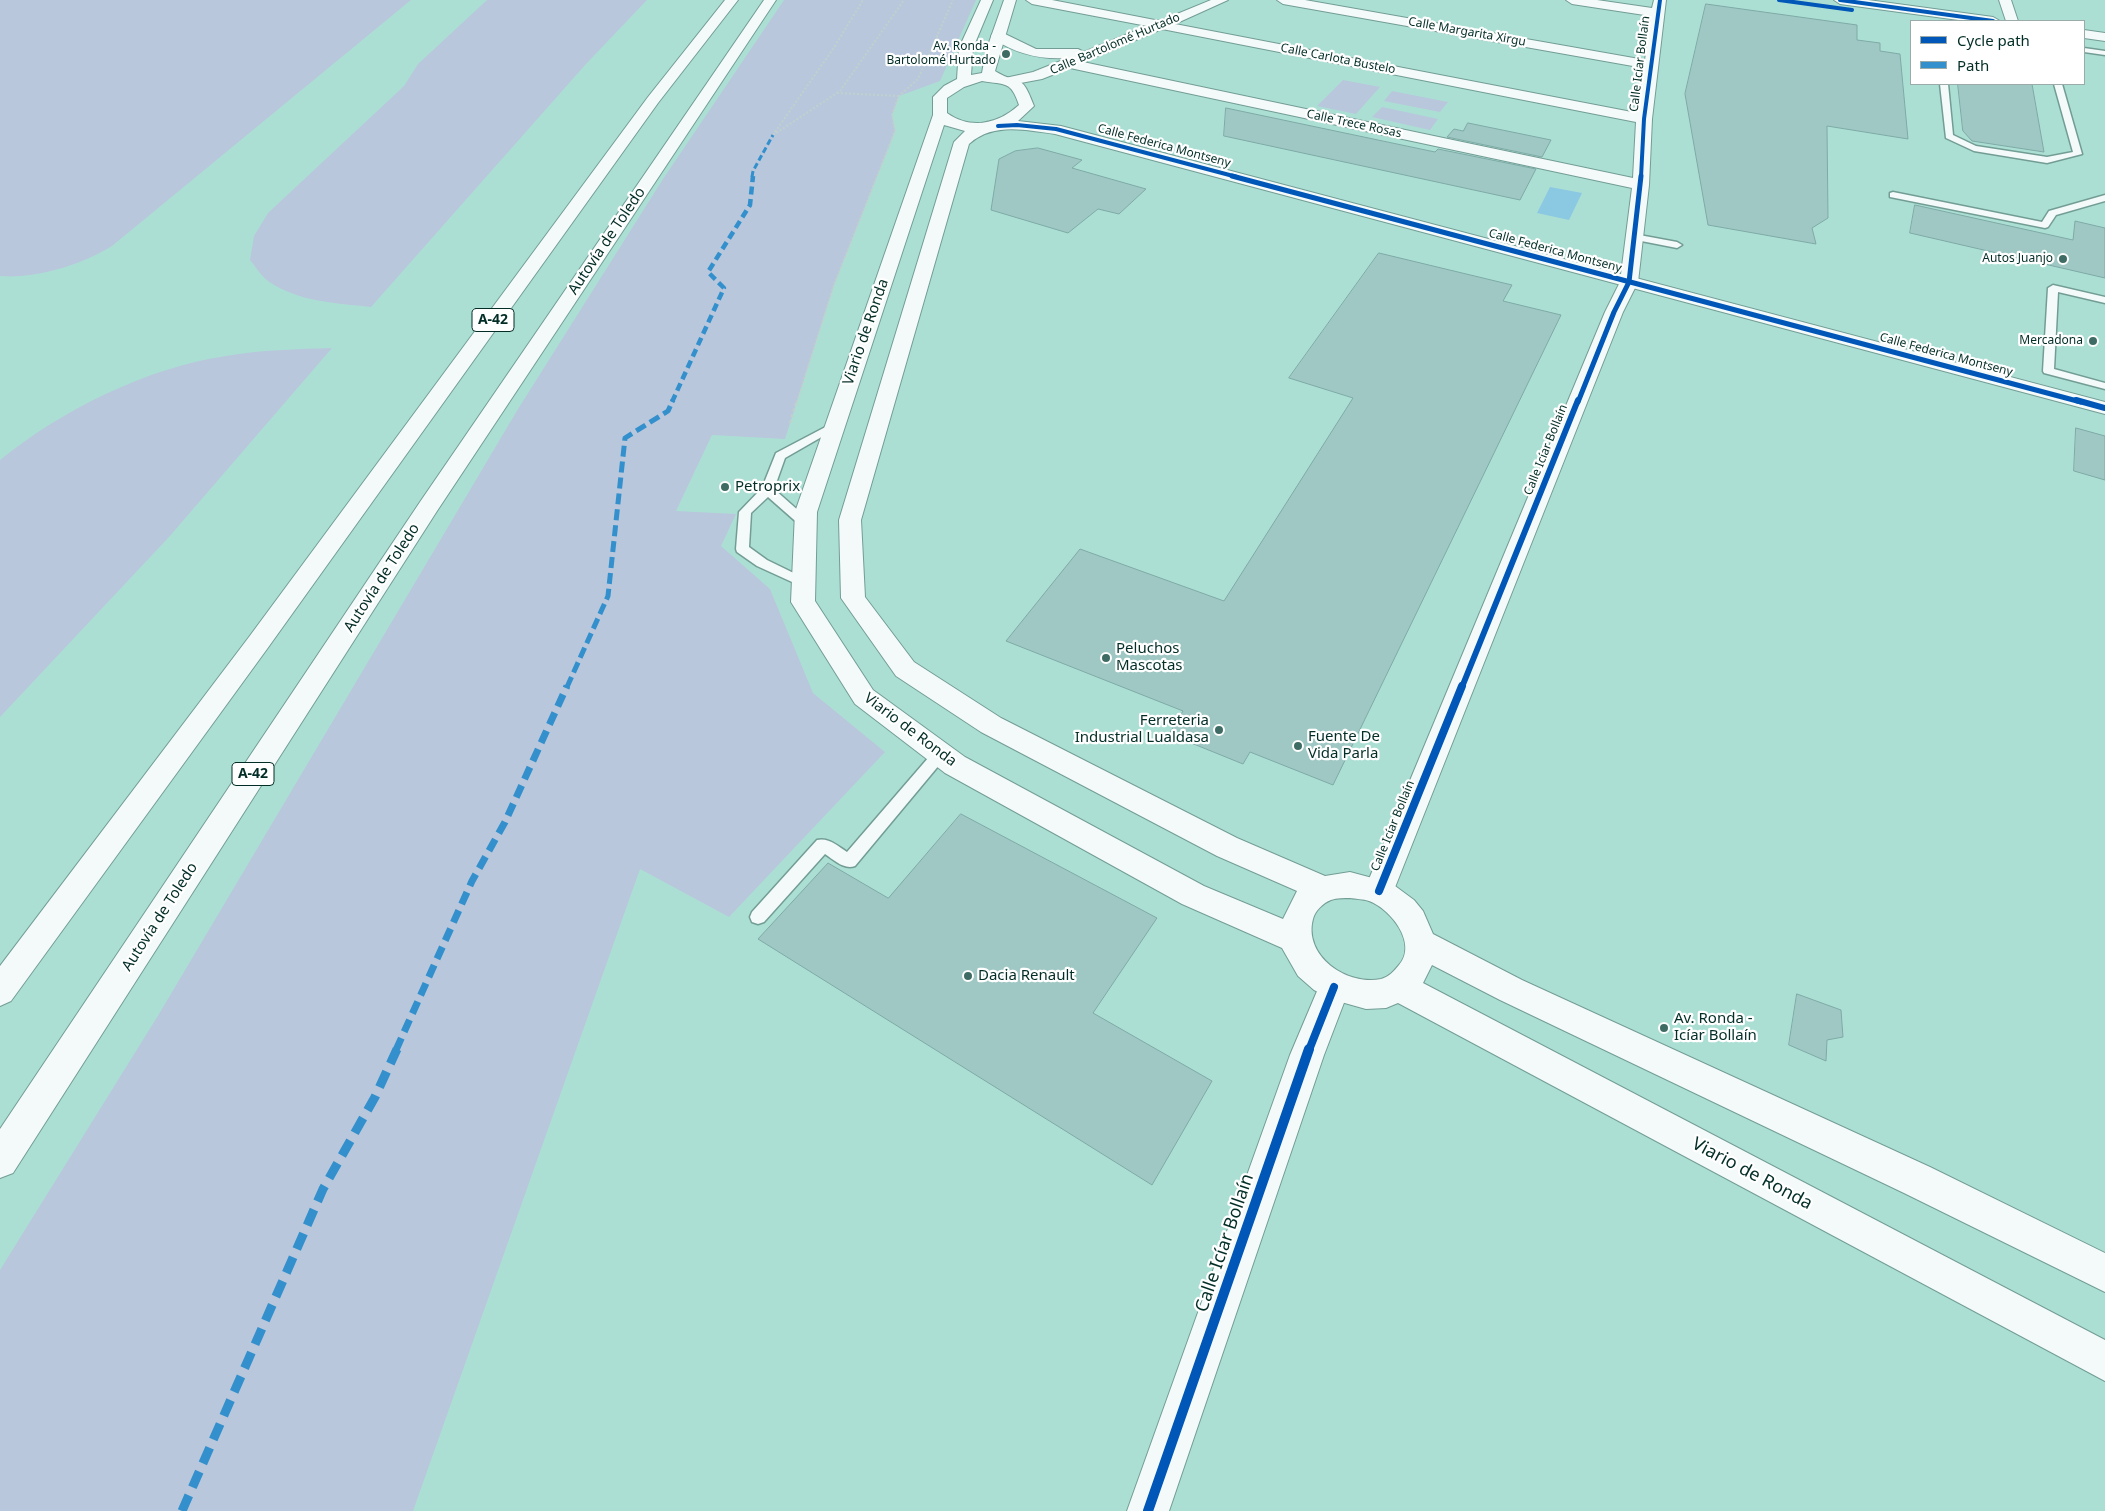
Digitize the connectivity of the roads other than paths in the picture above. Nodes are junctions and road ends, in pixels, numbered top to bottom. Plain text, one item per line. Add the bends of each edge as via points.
1 (732, 0) edge
2 (770, 0) edge
3 (987, 0) edge
4 (1010, 0) edge
5 (1032, 0) edge
6 (1222, 0) edge
7 (1283, 0) edge
8 (1572, 0) edge
9 (1840, 0) edge
10 (2005, 0) edge
11 (1896, 4) edge
12 (1659, 7) edge
13 (1938, 17) edge
14 (1979, 20) edge
15 (2012, 20) edge
16 (1160, 24) junction
17 (2085, 34) edge
18 (998, 36) junction
19 (2105, 37) edge
20 (2085, 50) edge
21 (1096, 52) junction
22 (2105, 53) edge
23 (1068, 63) junction
24 (1651, 65) junction
25 (1037, 76) junction
26 (964, 80) junction
27 (1005, 80) junction
28 (1944, 85) edge
29 (2058, 85) edge
30 (1025, 99) junction
31 (940, 115) junction
32 (1644, 119) junction
33 (992, 127) junction
34 (1056, 129) junction
35 (1641, 185) junction
36 (1893, 195) dead end
37 (2105, 198) edge
38 (1634, 237) junction
39 (1677, 245) dead end
40 (1629, 282) junction
41 (2105, 300) edge
42 (2105, 386) edge
43 (2105, 408) edge
44 (835, 425) junction
45 (768, 490) junction
46 (805, 523) junction
47 (803, 583) junction
48 (940, 754) junction
49 (1323, 889) junction
50 (1379, 891) junction
51 (758, 917) dead end
52 (1295, 939) junction
53 (1421, 943) junction
54 (1334, 987) junction
55 (1399, 987) junction
56 (0, 991) edge
57 (0, 1160) edge
58 (2105, 1273) edge
59 (2105, 1361) edge
60 (1148, 1511) edge

1 - 56 main road, A-42 via 653,100
2 - 57 main road, Autovía de Toledo / A-42 via 438,492
3 - 26 main road via 966,48
4 - 18 main road
5 - 16 main road, Calle Carlota Bustelo
6 - 16 main road, Calle Bartolomé Hurtado
7 - 24 main road, Calle Margarita Xirgu
8 - 12 main road
9 - 11 main road via 1882,10
10 - 15 main road
11 - 13 main road
12 - 24 main road, Calle Icíar Bollaín
13 - 14 main road
16 - 21 main road, Calle Bartolomé Hurtado
16 - 32 main road, Calle Carlota Bustelo
17 - 19 main road
18 - 21 main road via 1012,45 1047,56
18 - 27 main road via 988,72
20 - 22 lane
21 - 23 main road, Calle Bartolomé Hurtado
23 - 25 main road, Calle Bartolomé Hurtado
23 - 35 main road, Calle Trece Rosas
24 - 32 main road, Calle Icíar Bollaín
25 - 27 main road, Calle Bartolomé Hurtado
25 - 30 main road, Calle Bartolomé Hurtado
26 - 27 main road via 982,77
26 - 31 main road via 940,97
27 - 30 main road via 1020,86
28 - 29 lane via 1949,136 1974,148 2047,160 2078,154
30 - 33 main road via 1019,115
30 - 34 main road, Calle Federica Montseny
31 - 33 main road via 948,122 969,127
31 - 44 main road, Viario de Ronda
32 - 35 main road, Calle Icíar Bollaín
33 - 34 main road, Calle Federica Montseny via 1017,125
33 - 49 main road via 973,132 962,142 850,520 853,598 905,669 991,725 1227,847
34 - 40 main road, Calle Federica Montseny
35 - 38 main road, Calle Icíar Bollaín
36 - 37 lane via 2045,225 2052,213
38 - 39 lane
38 - 40 main road, Calle Icíar Bollaín
40 - 43 main road, Calle Federica Montseny
40 - 50 main road, Calle Icíar Bollaín via 1606,331
41 - 42 lane via 2053,288 2048,372
44 - 45 lane via 780,456
44 - 46 main road, Viario de Ronda
45 - 46 lane
45 - 47 lane via 745,512 742,549
46 - 47 main road, Viario de Ronda
47 - 48 main road, Viario de Ronda via 803,602 864,697
48 - 51 lane via 849,861 823,845
48 - 52 main road, Viario de Ronda via 1193,895
49 - 50 main road via 1350,885
49 - 52 main road via 1302,907 1296,918
50 - 53 main road via 1399,904 1414,922
52 - 54 main road via 1302,958
53 - 55 main road via 1420,960 1412,975
53 - 58 main road via 1511,990 1917,1180
54 - 55 main road via 1357,994 1379,994
54 - 60 main road, Calle Icíar Bollaín via 1307,1055
55 - 59 main road, Viario de Ronda

